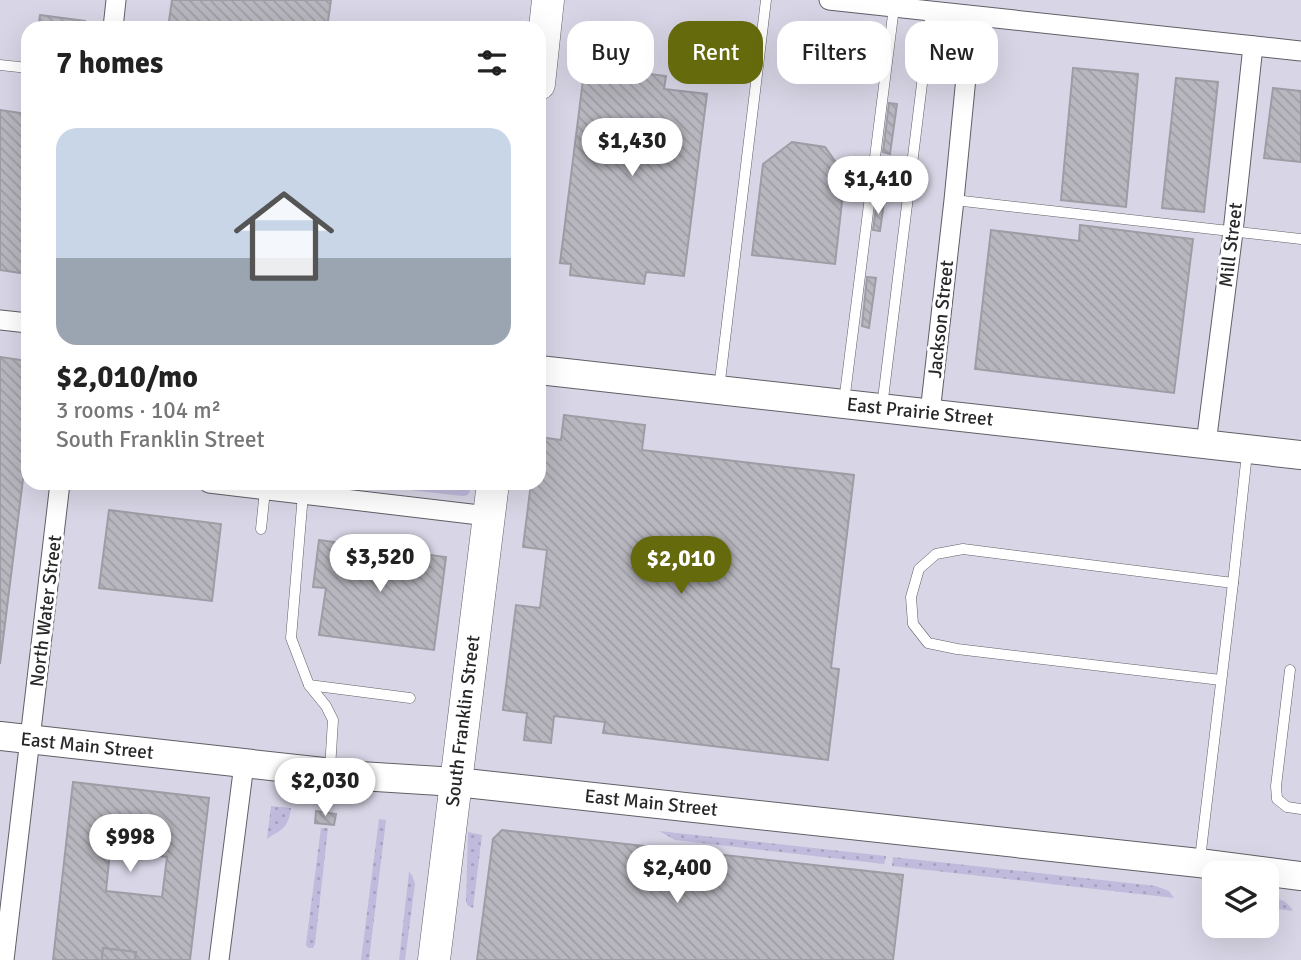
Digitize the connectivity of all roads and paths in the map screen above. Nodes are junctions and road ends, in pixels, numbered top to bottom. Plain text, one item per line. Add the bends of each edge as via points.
1 (116, 0) edge
2 (548, 0) edge
3 (766, 0) edge
4 (829, 0) edge
5 (894, 7) junction
6 (931, 11) junction
7 (972, 16) junction
8 (114, 21) edge
9 (546, 21) edge
10 (1252, 46) junction
11 (1301, 51) edge
12 (0, 65) edge
13 (21, 67) edge
14 (954, 200) junction
15 (1233, 232) junction
16 (1301, 239) edge
17 (0, 320) edge
18 (21, 322) edge
19 (546, 371) edge
20 (719, 389) junction
21 (844, 404) junction
22 (882, 408) junction
23 (930, 413) junction
24 (1206, 444) junction
25 (1247, 449) junction
26 (1301, 455) edge
27 (59, 490) edge
28 (265, 490) joint
29 (492, 490) edge
30 (303, 494) junction
31 (488, 516) junction
32 (261, 529) dead end
33 (1233, 583) junction
34 (1290, 670) dead end
35 (1221, 680) junction
36 (309, 685) junction
37 (410, 698) dead end
38 (0, 736) edge
39 (31, 740) junction
40 (244, 764) junction
41 (329, 772) junction
42 (456, 782) junction
43 (1301, 809) edge
44 (1199, 863) junction
45 (1301, 876) edge
46 (4, 960) edge
47 (219, 960) edge
48 (434, 960) edge

1 - 8 street
2 - 9 main road
3 - 20 lane
4 - 5 street
5 - 6 street
5 - 21 lane
6 - 7 street
6 - 22 lane
7 - 10 street
7 - 14 street, Jackson Street
10 - 11 street
10 - 15 street, Mill Street
12 - 13 lane
14 - 15 lane
14 - 23 street, Jackson Street
15 - 16 lane
15 - 24 street, Mill Street
17 - 18 street
19 - 20 street, East Prairie Street
20 - 21 street, East Prairie Street
21 - 22 street, East Prairie Street
22 - 23 street, East Prairie Street
23 - 24 street, East Prairie Street
24 - 25 street, East Prairie Street
25 - 26 street, East Prairie Street
25 - 33 lane
27 - 39 street, North Water Street
28 - 30 street
28 - 32 lane
29 - 31 main road, South Franklin Street
30 - 31 street
30 - 36 lane via 291,638
31 - 42 main road, South Franklin Street
33 - 35 lane
33 - 35 lane via 963,549 936,554 919,569 911,597 913,624 928,643
34 - 43 lane via 1277,799 1287,807
35 - 44 lane
36 - 37 lane
36 - 41 lane via 332,720
38 - 39 street, East Main Street
39 - 40 street, East Main Street
39 - 46 street, North Water Street
40 - 41 street, East Main Street
40 - 47 street
41 - 42 street, East Main Street
42 - 44 street, East Main Street
42 - 48 main road, South Franklin Street
44 - 45 street, East Main Street

